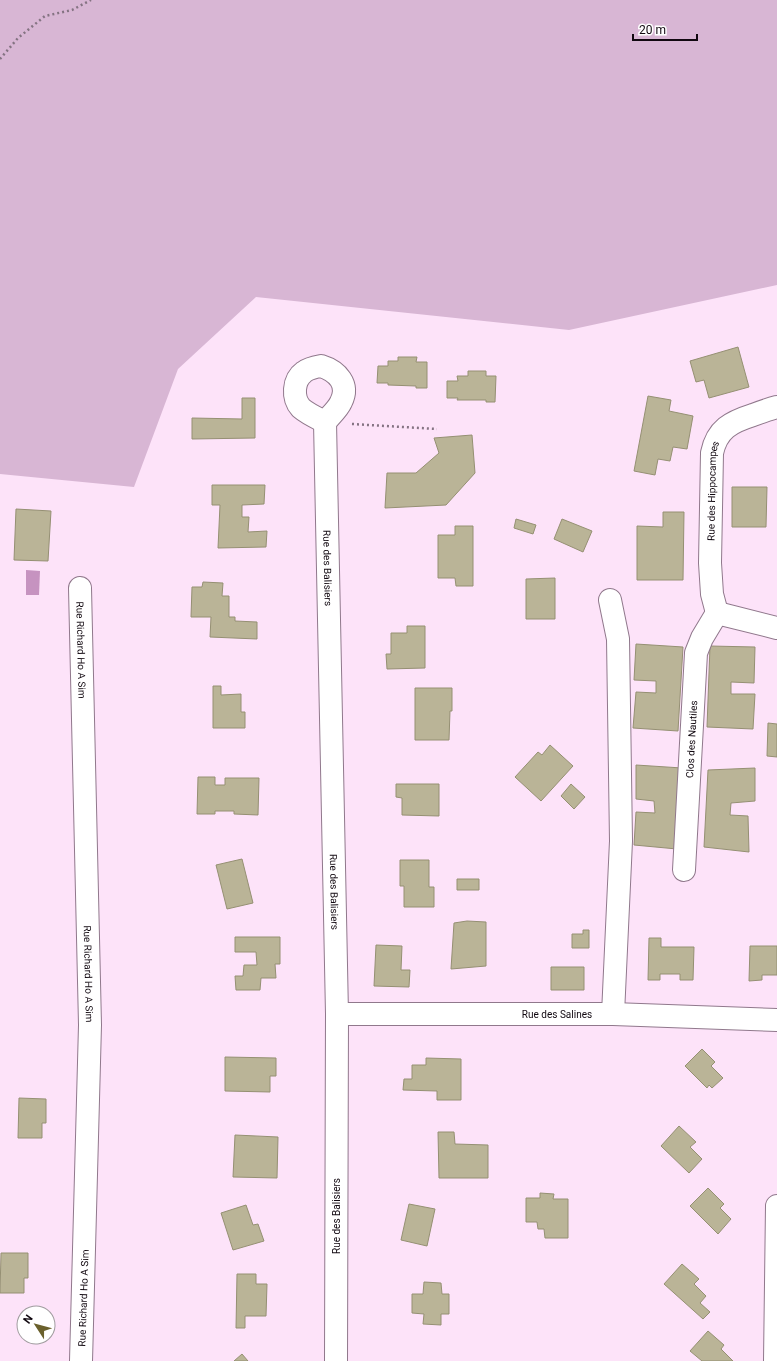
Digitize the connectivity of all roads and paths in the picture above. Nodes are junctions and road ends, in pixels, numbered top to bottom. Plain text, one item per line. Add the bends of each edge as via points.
1 (91, 0) edge
2 (0, 58) edge
3 (777, 407) edge
4 (325, 422) joint
5 (437, 429) dead end
6 (80, 588) dead end
7 (610, 600) dead end
8 (717, 613) junction
9 (777, 628) edge
10 (684, 870) dead end
11 (337, 1014) junction
12 (613, 1014) junction
13 (777, 1020) edge
14 (777, 1206) edge
15 (81, 1361) edge
16 (336, 1361) edge
17 (775, 1361) edge

1 - 2 path via 72,10 45,16 18,38
3 - 8 street, Rue des Hippocampes via 736,421 720,434 714,446 710,563 712,594
4 - 5 path
4 - 11 street, Rue des Balisiers
6 - 15 street, Rue Richard Ho A Sim via 90,1025
7 - 12 street via 618,639 621,841
8 - 9 street
8 - 10 street, Clos des Nautiles via 704,633 696,653
11 - 12 street, Rue des Salines
11 - 16 street, Rue des Balisiers
12 - 13 street, Rue des Salines
14 - 17 street

